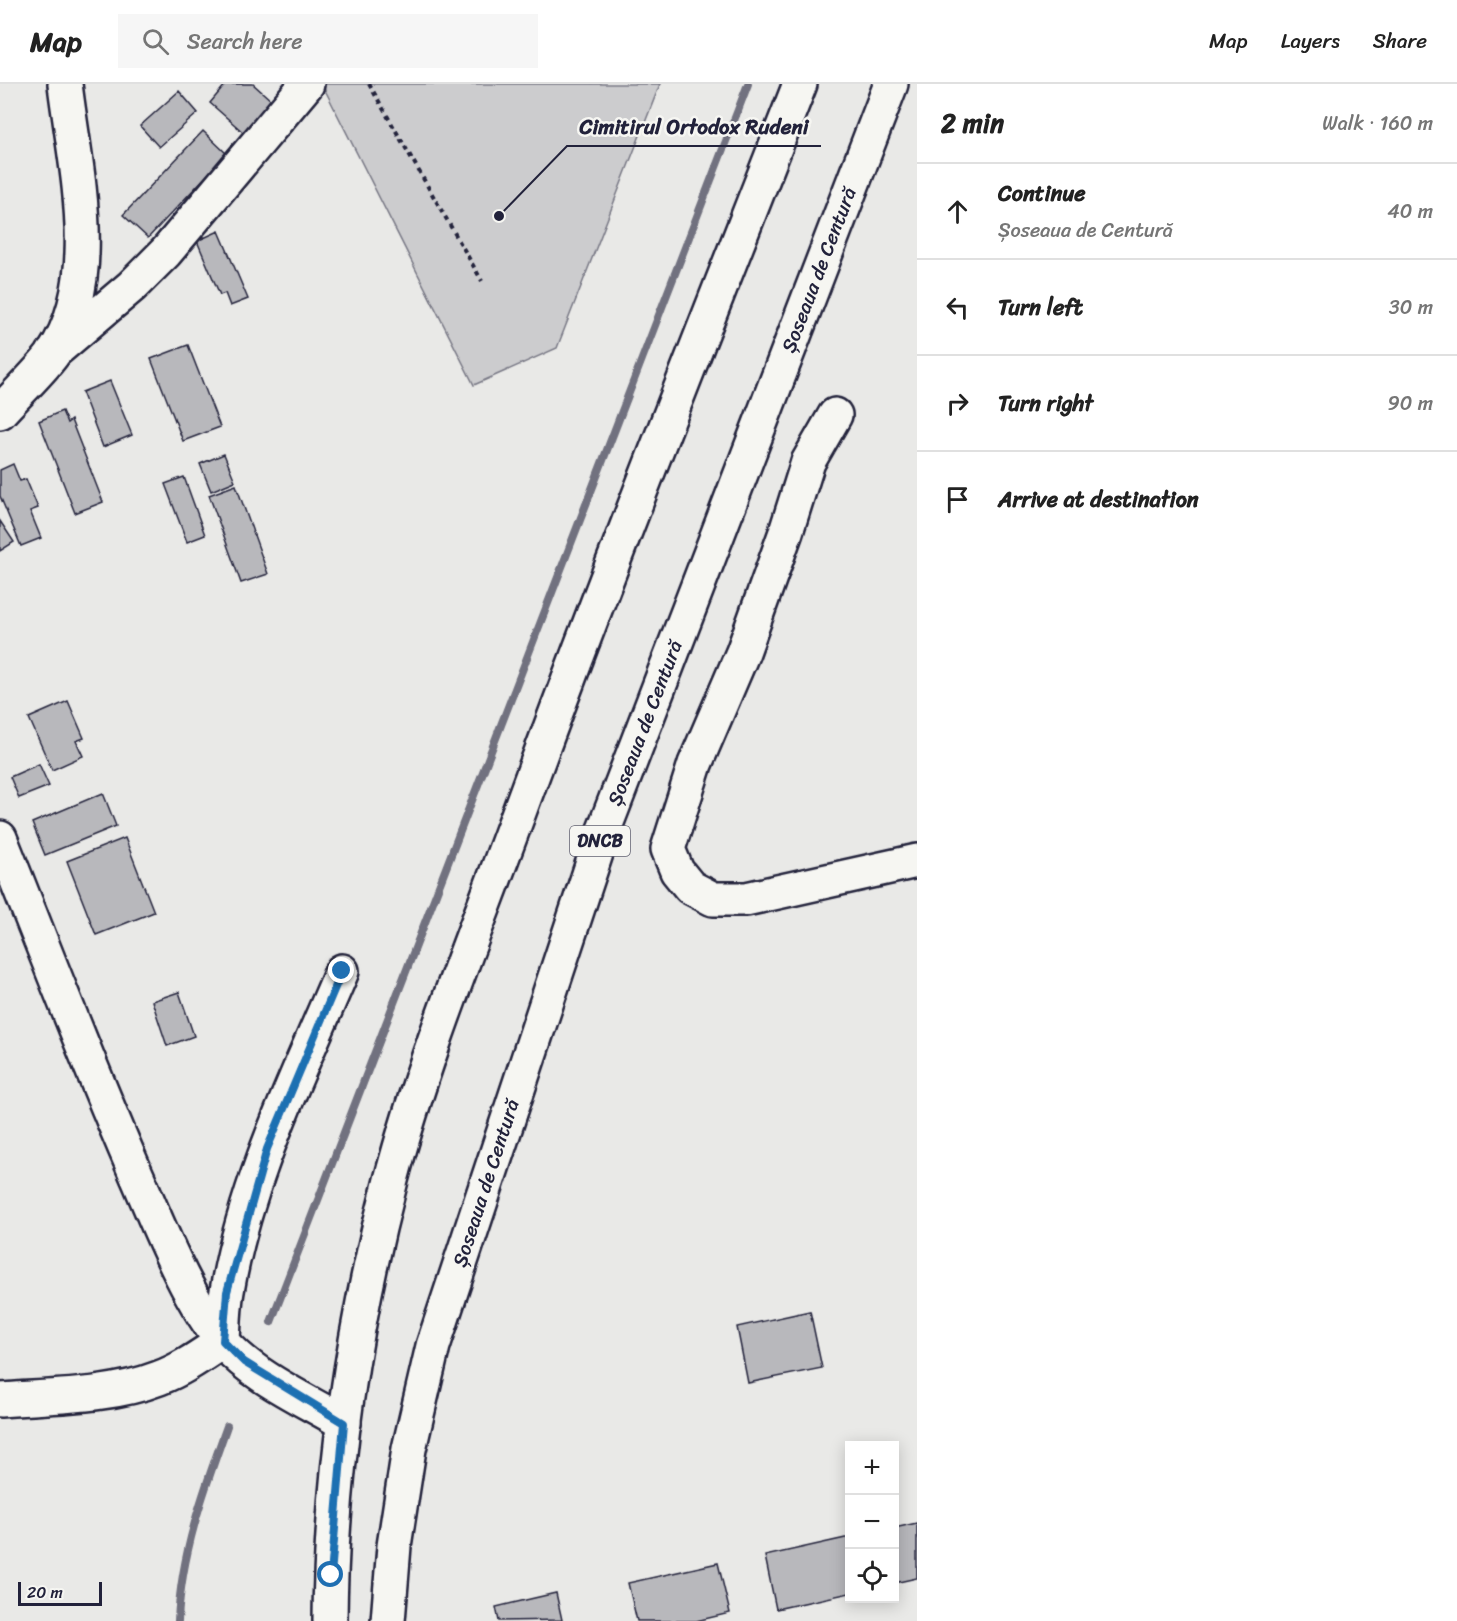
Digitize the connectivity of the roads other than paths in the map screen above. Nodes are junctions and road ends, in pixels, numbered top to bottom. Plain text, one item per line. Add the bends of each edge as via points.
1 (65, 84) edge
2 (307, 84) edge
3 (800, 84) edge
4 (891, 84) edge
5 (53, 353) junction
6 (0, 412) edge
7 (835, 415) dead end
8 (0, 838) edge
9 (917, 861) edge
10 (342, 971) dead end
11 (223, 1341) junction
12 (0, 1400) edge
13 (344, 1423) junction
14 (330, 1621) edge
15 (388, 1621) edge

1 - 5 main road via 83,245 82,276 73,313
2 - 5 main road via 166,252
3 - 13 main road via 562,695 425,1069 372,1258
4 - 15 main road, Șoseaua de Centură / DNCB via 602,835 433,1346 409,1449 394,1546
5 - 6 main road
7 - 9 main road via 808,462 743,652 695,764 668,849 677,871 690,887 713,899 746,899
8 - 11 main road via 160,1229
10 - 11 main road via 267,1149 227,1292
11 - 12 main road via 190,1364 158,1378 103,1391
11 - 13 main road via 244,1362
13 - 14 main road

